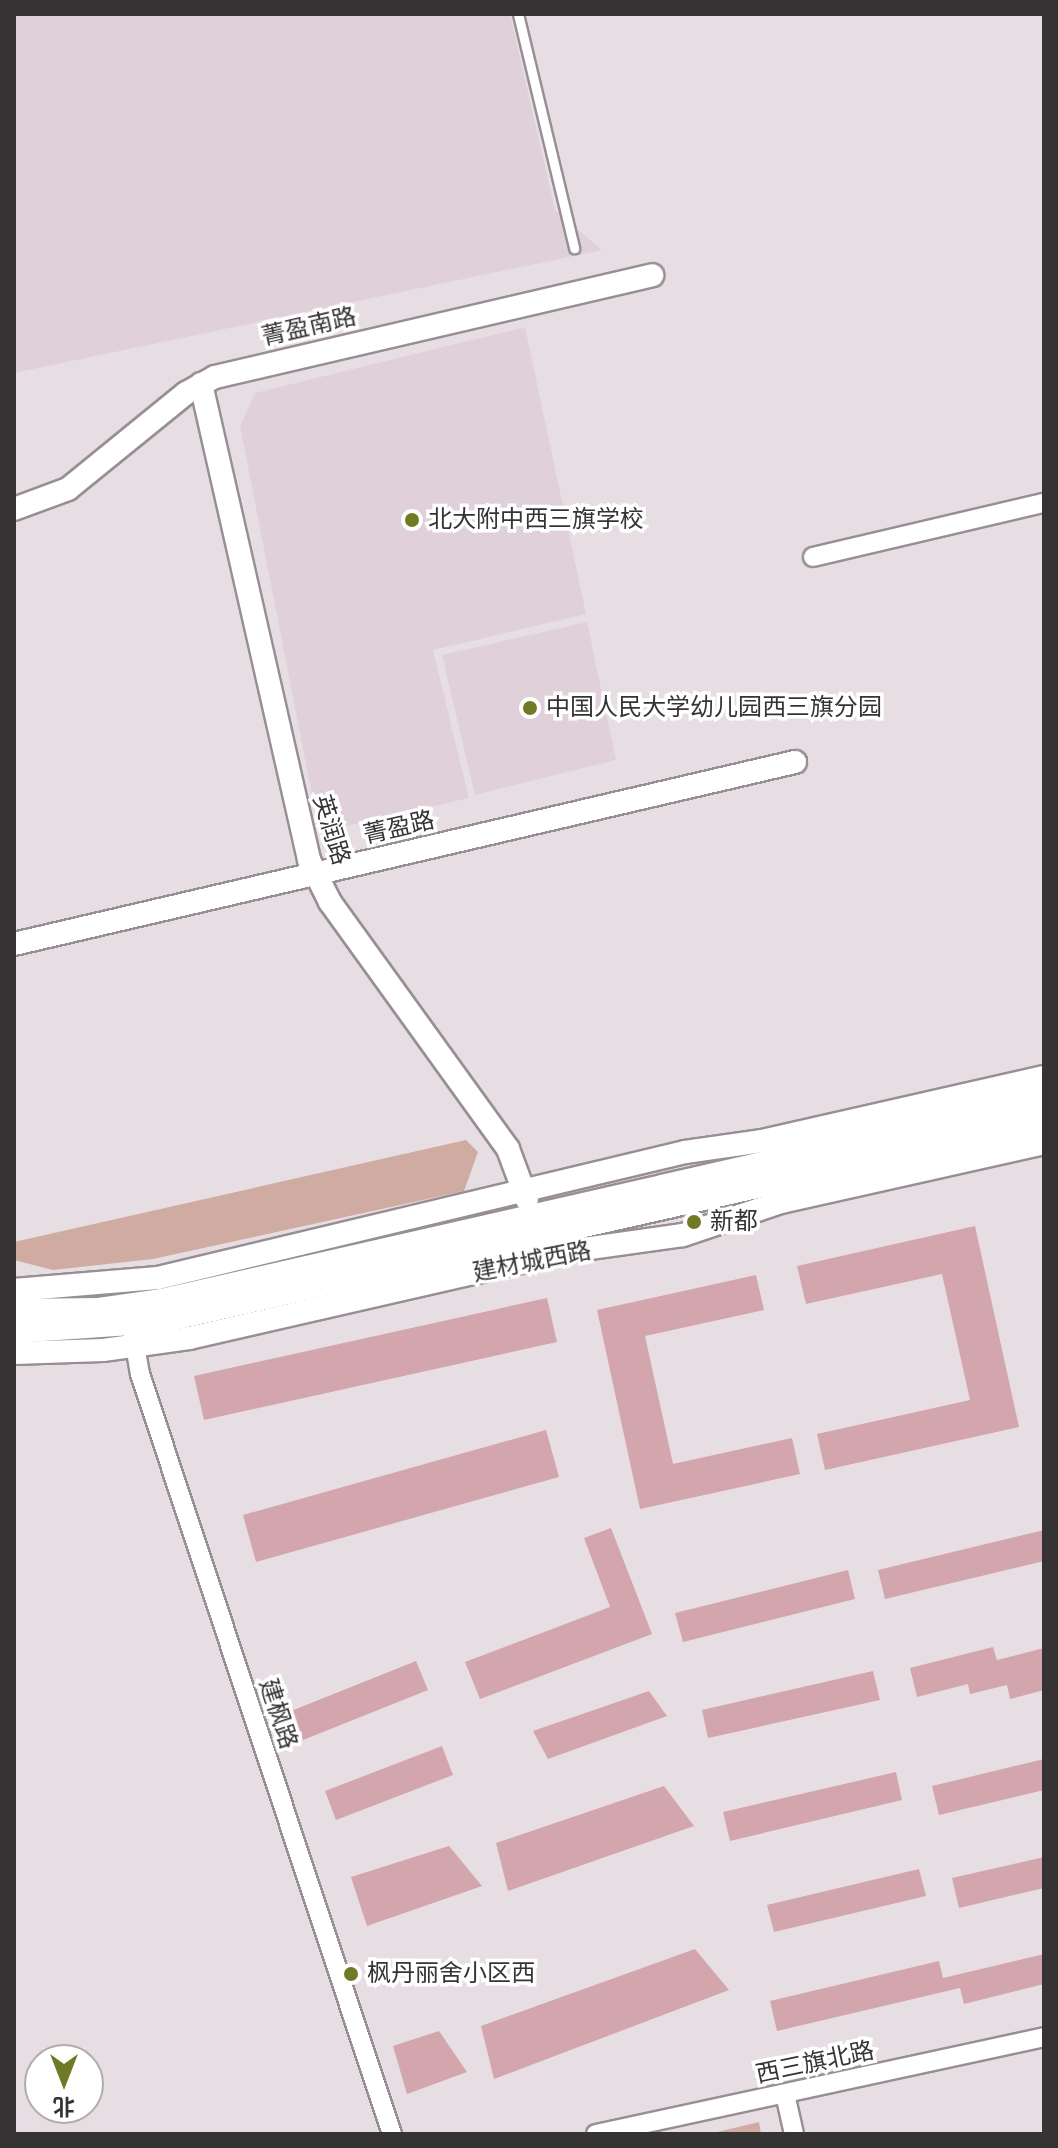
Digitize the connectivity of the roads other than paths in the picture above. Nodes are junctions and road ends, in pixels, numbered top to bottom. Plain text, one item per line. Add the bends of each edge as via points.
1 (518, 14) edge
2 (574, 248) dead end
3 (652, 275) dead end
4 (201, 384) junction
5 (1044, 503) edge
6 (14, 509) edge
7 (813, 557) dead end
8 (795, 762) dead end
9 (315, 874) junction
10 (14, 944) edge
11 (1044, 1077) edge
12 (1044, 1100) edge
13 (1044, 1121) edge
14 (1044, 1143) edge
15 (524, 1189) junction
16 (533, 1226) junction
17 (14, 1292) edge
18 (14, 1311) edge
19 (71, 1312) junction
20 (132, 1326) junction
21 (14, 1331) edge
22 (14, 1353) edge
23 (1044, 2037) edge
24 (785, 2094) junction
25 (392, 2134) edge
26 (596, 2134) edge
27 (794, 2134) edge

1 - 2 lane
3 - 4 street, 菁盈南路 via 242,369
4 - 6 street, 菁盈南路 via 68,489
4 - 9 street, 英润路 via 304,846
5 - 7 street
8 - 9 street, 菁盈路
9 - 10 street, 菁盈路
9 - 15 street, 英润路 via 508,1149
11 - 15 street
12 - 16 main road, 建材城西路
13 - 16 main road, 建材城西路
14 - 20 street, 建材城西路 via 781,1202 683,1235
15 - 16 street, 英润路
15 - 17 street via 158,1278
16 - 20 main road, 建材城西路
17 - 19 street
18 - 19 main road, 建材城西路
19 - 20 main road, 建材城西路
20 - 21 main road, 建材城西路
20 - 22 street, 建材城西路
20 - 25 street, 建枫路
23 - 24 street, 西三旗北路
24 - 26 street, 西三旗北路
24 - 27 street

